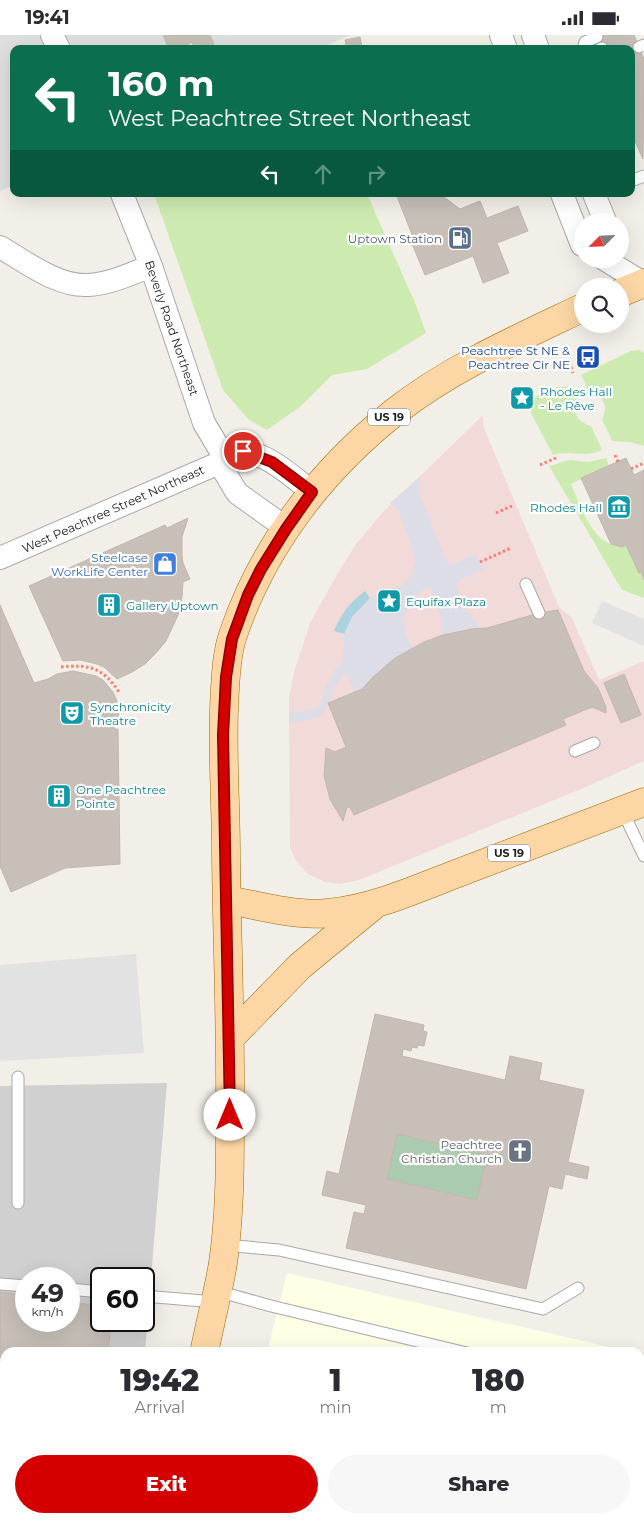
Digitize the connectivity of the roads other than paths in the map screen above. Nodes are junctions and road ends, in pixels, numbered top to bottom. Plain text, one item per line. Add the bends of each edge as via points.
1 (597, 37) dead end
2 (584, 45) edge
3 (123, 197) edge
4 (563, 197) edge
5 (595, 197) edge
6 (602, 213) edge
7 (574, 225) edge
8 (0, 247) edge
9 (151, 267) junction
10 (629, 267) edge
11 (615, 268) edge
12 (638, 286) edge
13 (574, 313) edge
14 (226, 460) junction
15 (312, 492) junction
16 (286, 529) junction
17 (0, 558) edge
18 (526, 584) dead end
19 (539, 613) dead end
20 (594, 743) dead end
21 (575, 751) dead end
22 (633, 806) edge
23 (644, 855) edge
24 (227, 900) junction
25 (374, 905) junction
26 (230, 1038) junction
27 (18, 1077) dead end
28 (18, 1203) dead end
29 (225, 1245) junction
30 (0, 1283) edge
31 (15, 1284) edge
32 (578, 1288) dead end
33 (155, 1296) edge
34 (216, 1296) junction
35 (205, 1347) edge
36 (441, 1347) edge

1 - 2 lane
3 - 9 street, Beverly Road Northeast
4 - 7 street
5 - 6 street
8 - 9 street via 42,272 72,284 88,285 113,280
9 - 14 street, Beverly Road Northeast via 204,423
10 - 12 street
11 - 12 street
13 - 15 main road, US 19 via 479,359 397,410 362,440
14 - 15 street, West Peachtree Street Northeast via 243,451 253,453 272,462
14 - 16 street, West Peachtree Street Northeast via 224,471 237,493
14 - 17 street, West Peachtree Street Northeast
15 - 16 main road, US 19
16 - 24 main road, US 19 via 252,587 232,639 223,735
18 - 19 lane
20 - 21 lane
22 - 23 lane
22 - 25 main road, US 19
24 - 25 main road via 305,913 327,913
24 - 26 main road, US 19
25 - 26 main road, US 19 via 300,966
26 - 29 main road, US 19 via 230,1170
27 - 28 lane
29 - 32 lane via 279,1250 542,1309
29 - 34 main road, US 19
30 - 31 lane
33 - 34 lane
34 - 35 main road, US 19
34 - 36 lane

